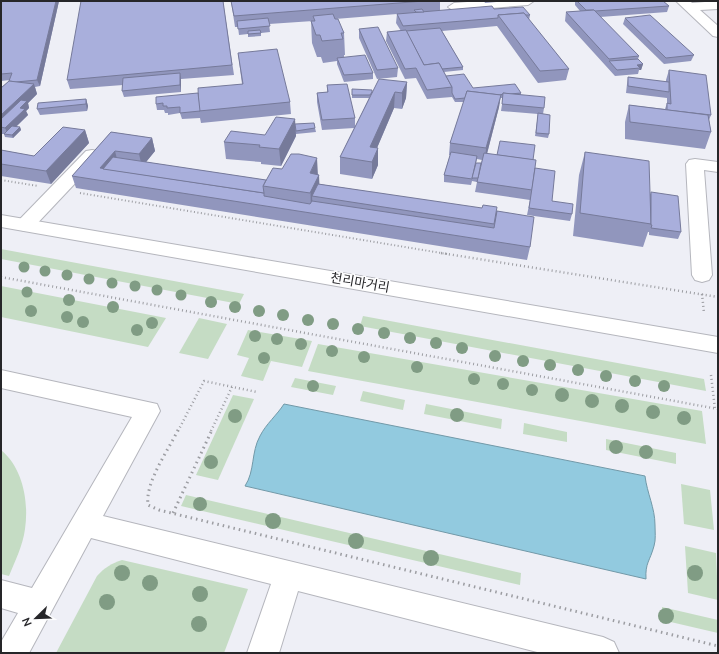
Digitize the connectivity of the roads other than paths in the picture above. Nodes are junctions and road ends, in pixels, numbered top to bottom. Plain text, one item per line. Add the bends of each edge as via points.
1 (528, 1) edge
2 (686, 4) edge
3 (718, 5) edge
4 (454, 7) dead end
5 (718, 33) edge
6 (102, 144) edge
7 (718, 167) edge
8 (1, 221) edge
9 (25, 225) junction
10 (702, 275) dead end
11 (718, 345) edge
12 (1, 379) edge
13 (85, 524) junction
14 (289, 575) junction
15 (1, 594) edge
16 (39, 604) junction
17 (12, 653) edge
18 (263, 653) edge
19 (603, 653) edge

1 - 4 main road
2 - 3 main road
2 - 5 main road
6 - 9 main road
7 - 10 main road via 695,164
8 - 9 main road, 천리마거리
9 - 11 main road, 천리마거리
12 - 13 main road via 148,411
13 - 14 main road
13 - 16 main road
14 - 18 main road
14 - 19 main road
15 - 16 main road
16 - 17 main road

